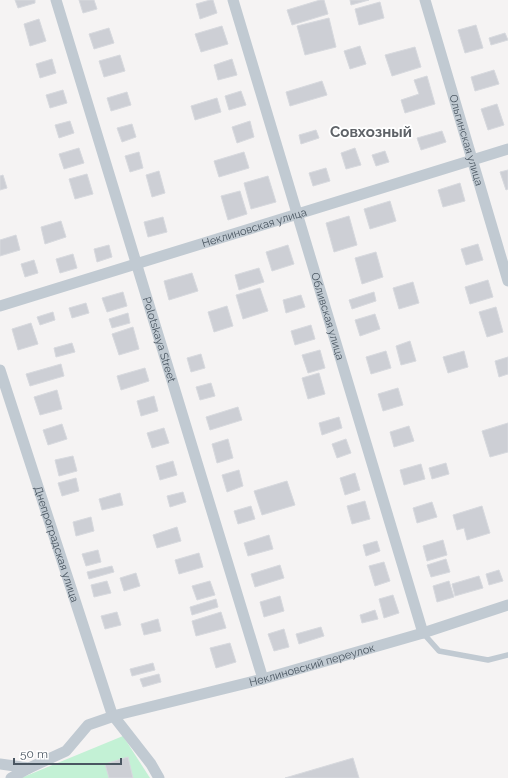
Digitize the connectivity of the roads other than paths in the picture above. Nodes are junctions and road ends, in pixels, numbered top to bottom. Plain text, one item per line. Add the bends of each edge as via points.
1 (56, 0) edge
2 (233, 0) edge
3 (425, 0) edge
4 (508, 149) edge
5 (472, 160) junction
6 (297, 214) junction
7 (137, 264) junction
8 (508, 281) edge
9 (0, 306) edge
10 (0, 370) edge
11 (508, 605) edge
12 (423, 633) junction
13 (508, 655) edge
14 (263, 679) junction
15 (114, 717) junction
16 (0, 764) edge
17 (29, 768) junction
18 (11, 778) edge
19 (159, 778) edge

1 - 7 street, Polotskaya Street
2 - 6 street, Обливская улица
3 - 5 street, Ольгинская улица
4 - 5 street, Неклиновская улица
5 - 6 street, Неклиновская улица
5 - 8 street, Ольгинская улица
6 - 7 street, Неклиновская улица
6 - 12 street, Обливская улица
7 - 9 street, Неклиновская улица
7 - 14 street, Polotskaya Street
10 - 15 street, Днепроградская улица
11 - 12 street, Неклиновский переулок
12 - 13 lane via 439,651 488,660
12 - 14 street, Неклиновский переулок
14 - 15 street, Неклиновский переулок
15 - 17 street, Неклиновский переулок via 88,725 66,751
15 - 19 street
16 - 17 street
17 - 18 street, Неклиновский переулок

